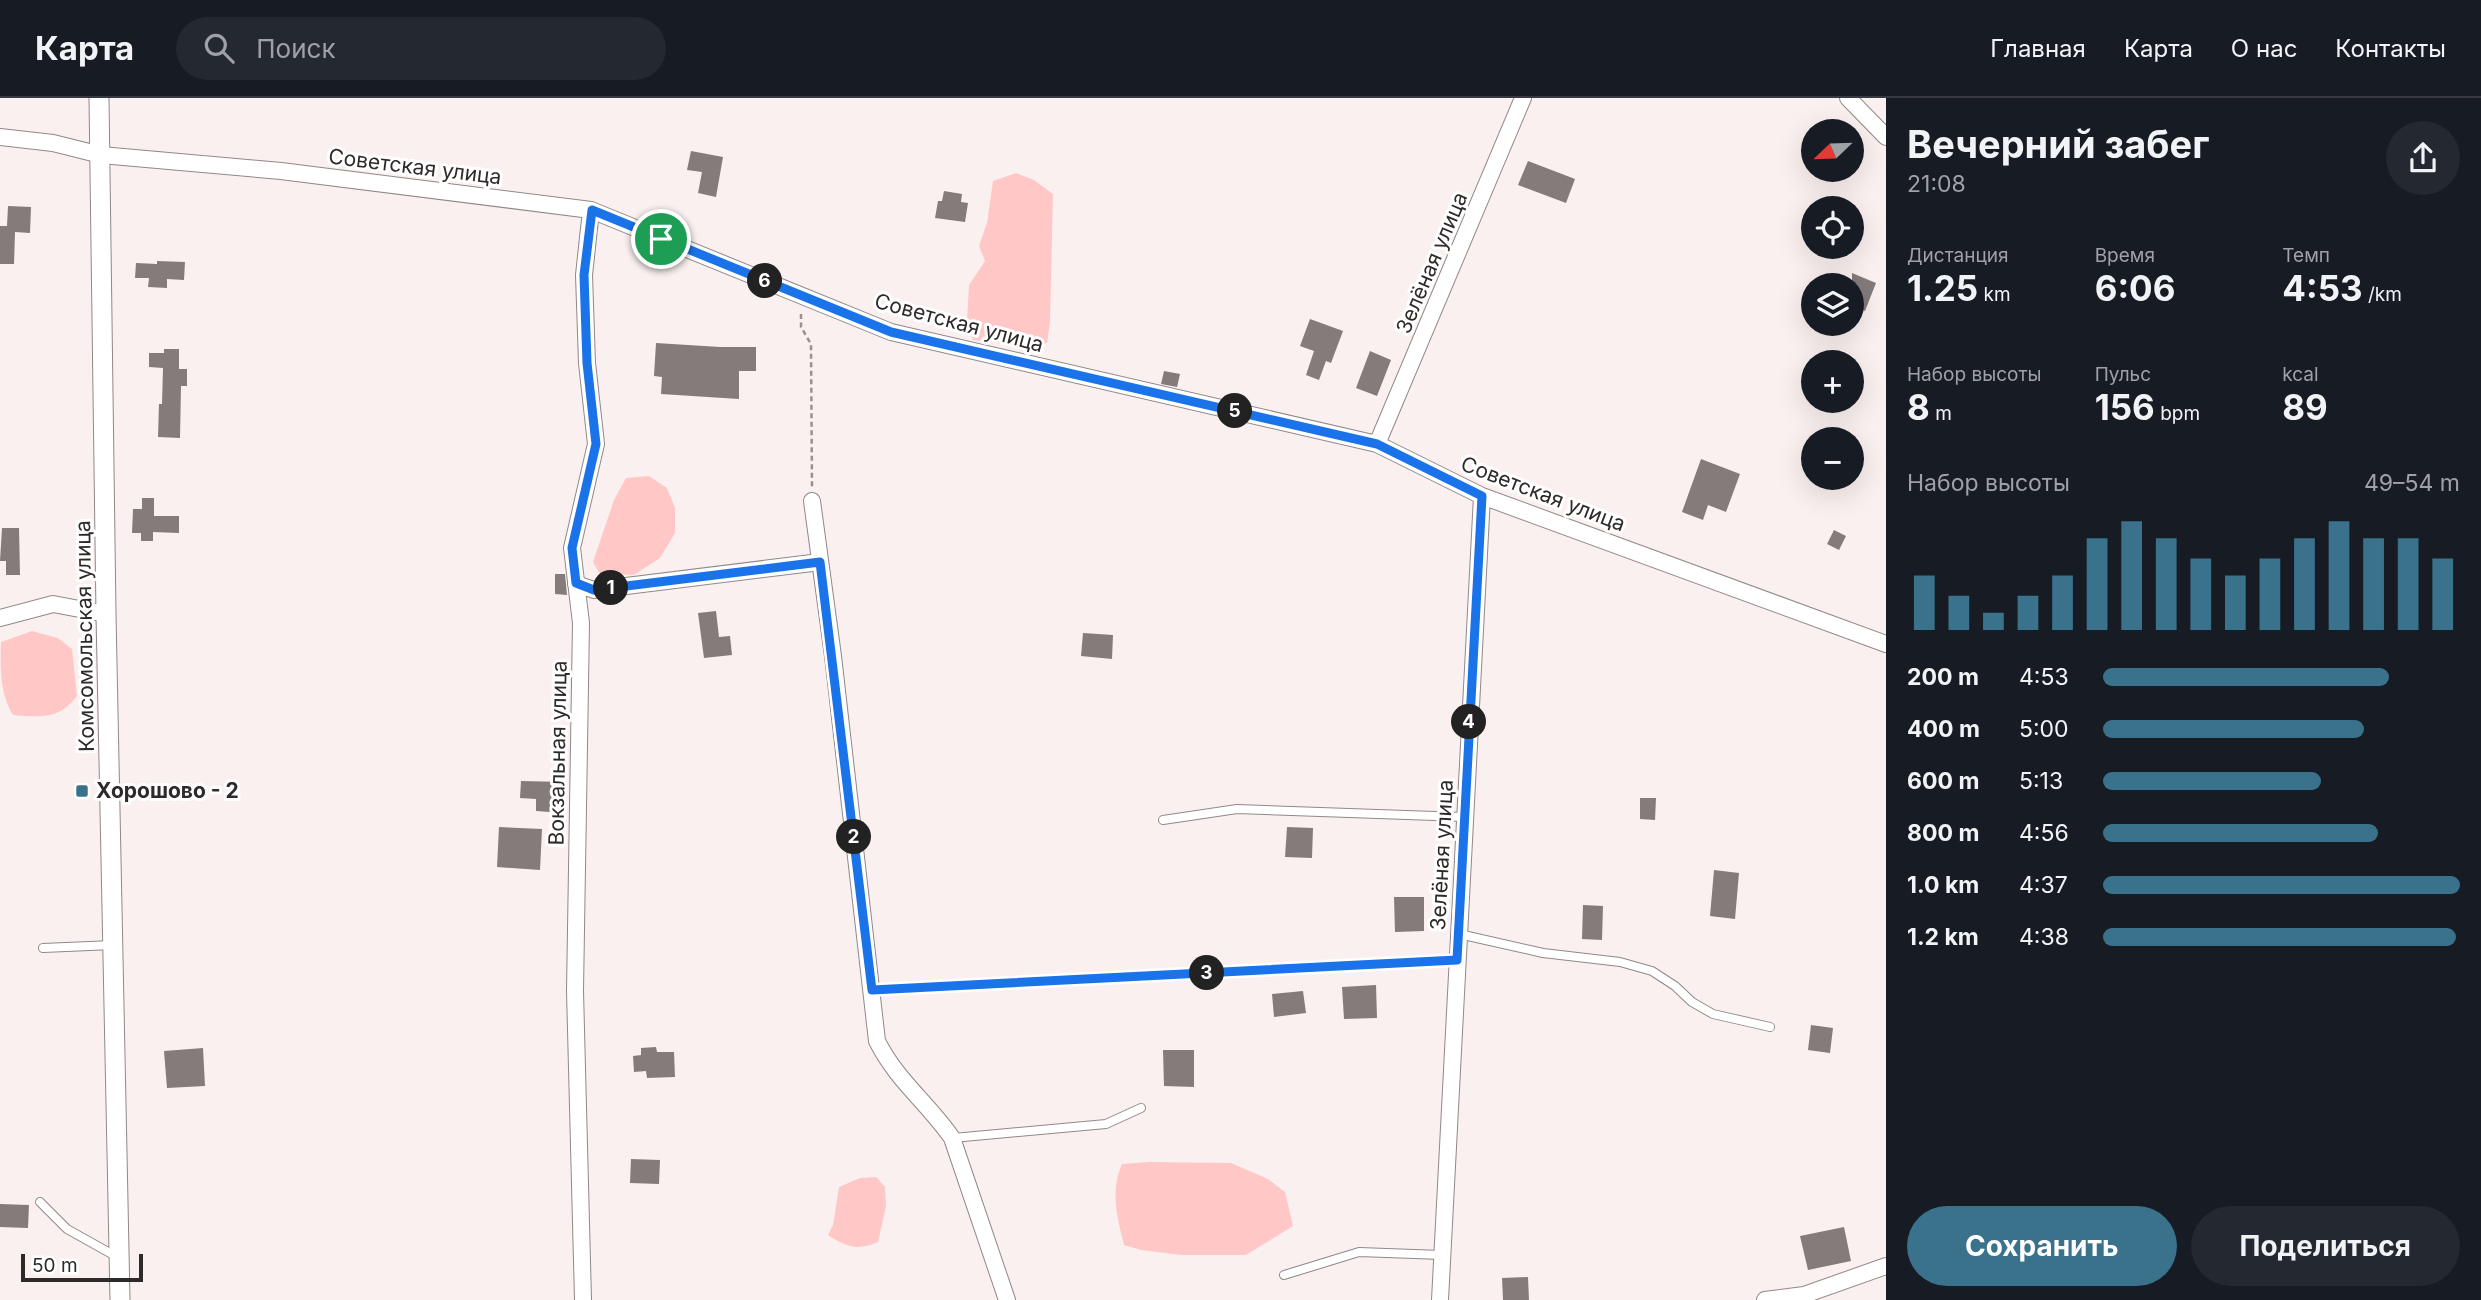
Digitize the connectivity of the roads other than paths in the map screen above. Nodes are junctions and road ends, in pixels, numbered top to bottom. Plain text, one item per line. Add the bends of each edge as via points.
1 (99, 98) edge
2 (1523, 98) edge
3 (1848, 98) edge
4 (0, 137) edge
5 (1886, 137) edge
6 (101, 155) junction
7 (592, 210) junction
8 (1377, 444) junction
9 (1482, 496) junction
10 (812, 500) road end
11 (820, 562) junction
12 (576, 583) junction
13 (106, 614) junction
14 (0, 618) edge
15 (1886, 645) edge
16 (1464, 817) junction
17 (1163, 820) dead end
18 (1459, 934) junction
19 (113, 945) junction
20 (43, 948) dead end
21 (1457, 960) junction
22 (872, 990) junction
23 (1770, 1027) dead end
24 (1141, 1108) dead end
25 (952, 1138) junction
26 (40, 1202) dead end
27 (1442, 1255) junction
28 (119, 1258) junction
29 (1886, 1266) edge
30 (1284, 1275) dead end
31 (120, 1300) edge
32 (583, 1300) edge
33 (1007, 1300) edge
34 (1440, 1300) edge
35 (1765, 1300) edge

1 - 6 street, Комсомольская улица
2 - 8 street, Зелёная улица
3 - 5 street
4 - 6 street, Советская улица
6 - 7 street, Советская улица via 281,171
6 - 13 street, Комсомольская улица
7 - 8 street, Советская улица via 891,332
7 - 12 street, Вокзальная улица via 584,275 596,444 572,548
8 - 9 street, Советская улица
9 - 15 street, Советская улица
9 - 16 street, Зелёная улица
10 - 11 street
11 - 12 street via 594,590
11 - 22 street
12 - 32 street, Вокзальная улица via 581,623 575,991
13 - 14 street via 53,604
13 - 19 street, Комсомольская улица
16 - 17 lane via 1237,808
16 - 18 street, Зелёная улица
18 - 21 street, Зелёная улица
18 - 23 lane via 1652,971 1713,1014
19 - 20 lane
19 - 28 street, Комсомольская улица
21 - 22 lane
21 - 27 street, Зелёная улица
22 - 25 street via 877,1041 888,1063
24 - 25 lane via 1107,1124
25 - 33 street
26 - 28 lane via 66,1229
27 - 30 lane via 1359,1252
27 - 34 street, Зелёная улица
28 - 31 street, Комсомольская улица
29 - 35 street via 1804,1294

